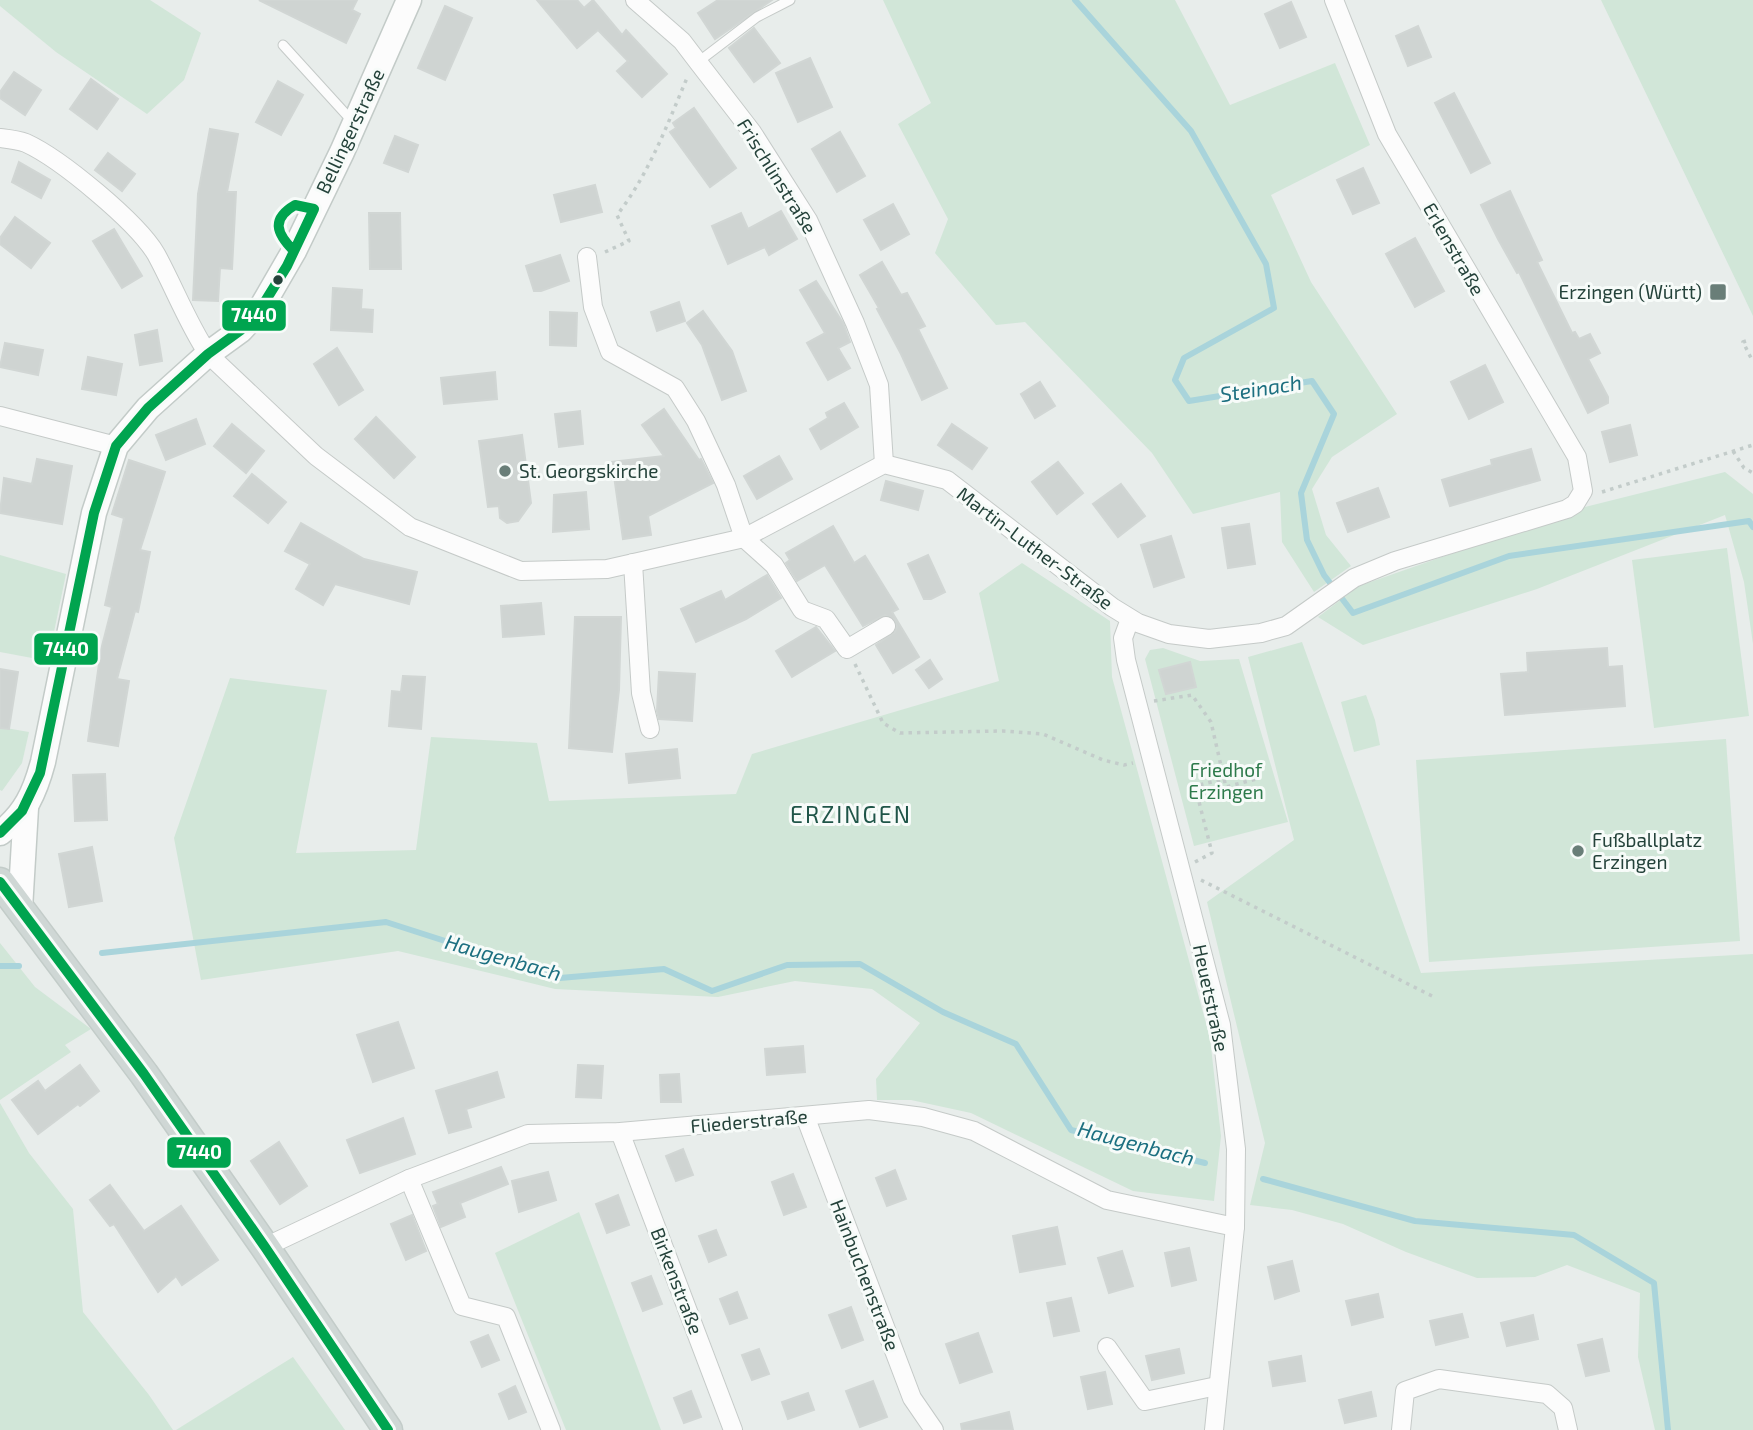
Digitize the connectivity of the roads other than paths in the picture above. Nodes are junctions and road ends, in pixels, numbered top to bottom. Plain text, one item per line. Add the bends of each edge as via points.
1 (409, 0) edge
2 (635, 0) edge
3 (790, 0) edge
4 (1334, 0) edge
5 (282, 45) dead end
6 (698, 62) junction
7 (354, 124) junction
8 (0, 138) edge
9 (587, 257) road end
10 (208, 354) junction
11 (0, 416) edge
12 (116, 446) junction
13 (884, 464) junction
14 (1583, 491) joint
15 (744, 538) junction
16 (633, 563) junction
17 (1130, 619) junction
18 (886, 626) dead end
19 (650, 729) dead end
20 (26, 808) junction
21 (0, 833) edge
22 (0, 882) edge
23 (20, 909) junction
24 (805, 1116) junction
25 (620, 1132) junction
26 (409, 1179) junction
27 (1234, 1227) junction
28 (265, 1247) junction
29 (1107, 1346) dead end
30 (1217, 1386) junction
31 (387, 1430) edge
32 (551, 1430) edge
33 (733, 1430) edge
34 (934, 1430) edge
35 (1214, 1430) edge
36 (1401, 1430) edge
37 (1568, 1430) edge

1 - 7 street, Bellingerstraße
2 - 6 street, Frischlinstraße
3 - 6 lane via 757,17
4 - 14 street, Erlenstraße via 1387,134 1577,457
5 - 7 lane
6 - 13 street, Frischlinstraße via 752,132 808,220 879,385
7 - 10 street, Bellingerstraße via 294,251 261,308 241,330
8 - 10 street via 24,142 60,162 127,221 154,251
9 - 15 street via 593,307 610,352 674,388 696,421 726,485
10 - 12 street, Bellingerstraße via 148,408
10 - 16 street via 316,456 410,527 521,571 607,569
11 - 12 street
12 - 20 street, Bellingerstraße via 94,513 43,762
13 - 15 street
13 - 17 street, Martin-Luther-Straße via 947,480
14 - 17 street, Martin-Luther-Straße via 1567,509 1395,561 1354,578 1286,626 1209,639 1169,634
15 - 16 street
15 - 18 street via 774,565 802,610 826,619 847,649
16 - 19 street via 641,693
17 - 27 street, Heuetstraße via 1124,638 1126,660 1221,1025 1236,1149
20 - 21 street, Bellingerstraße
20 - 23 street, Bellingerstraße
22 - 23 main road
23 - 28 main road via 144,1074
24 - 25 street, Fliederstraße
24 - 27 street, Fliederstraße via 869,1110 923,1116 974,1131 1107,1200
24 - 34 street, Hainbuchenstraße via 912,1398
25 - 26 street, Fliederstraße via 528,1134
25 - 33 street, Birkenstraße
26 - 28 street, Fliederstraße
26 - 32 street via 462,1306 506,1317
27 - 30 street, Heuetstraße
28 - 31 main road
29 - 30 street via 1145,1401
30 - 35 street, Heuetstraße
36 - 37 street via 1405,1391 1439,1379 1547,1394 1563,1408

